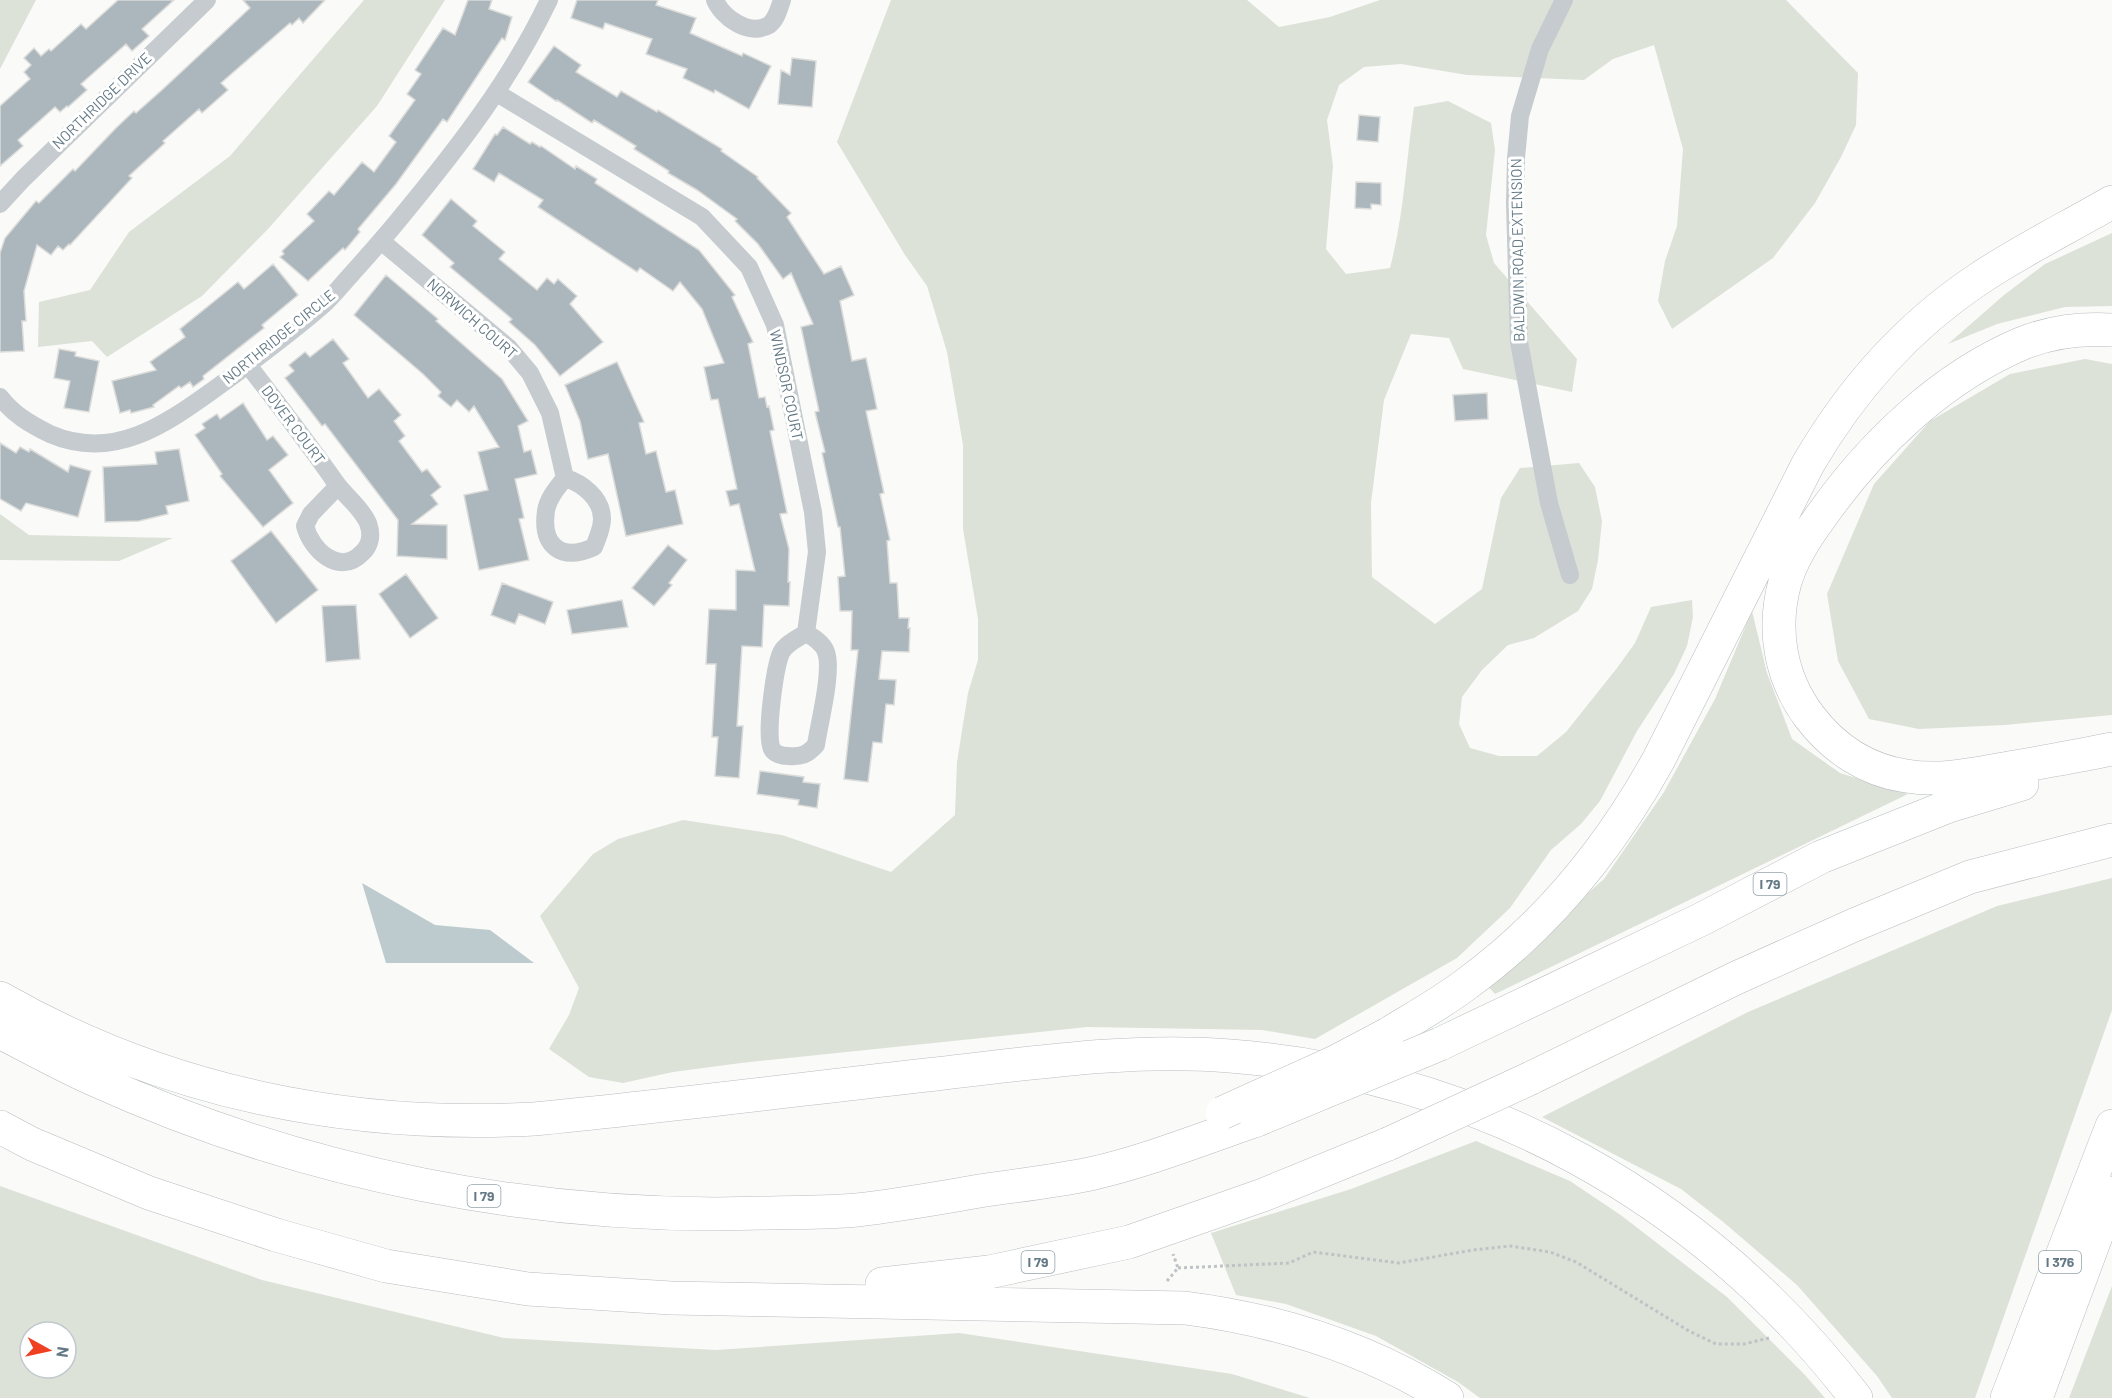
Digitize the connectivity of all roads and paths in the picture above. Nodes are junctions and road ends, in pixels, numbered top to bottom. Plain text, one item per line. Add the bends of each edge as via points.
1 (207, 0) edge
2 (549, 0) edge
3 (715, 0) edge
4 (782, 0) edge
5 (1564, 0) edge
6 (497, 93) junction
7 (2112, 202) edge
8 (0, 204) edge
9 (381, 241) junction
10 (2112, 330) edge
11 (248, 364) junction
12 (0, 397) edge
13 (565, 478) dead end
14 (338, 486) dead end
15 (1570, 575) dead end
16 (806, 633) junction
17 (2112, 752) edge
18 (2112, 840) edge
19 (0, 998) edge
20 (0, 1032) edge
21 (2112, 1126) edge
22 (0, 1127) edge
23 (994, 1189) junction
24 (2112, 1193) edge
25 (1164, 1229) junction
26 (1178, 1268) junction
27 (671, 1298) junction
28 (1149, 1306) junction
29 (1800, 1331) junction
30 (1447, 1398) edge
31 (1856, 1398) edge
32 (2007, 1398) edge
33 (2036, 1398) edge

1 - 8 street, NORTHRIDGE DRIVE
2 - 6 street, NORTHRIDGE CIRCLE
3 - 4 street via 723,15 753,28 769,25
5 - 15 street, BALDWIN ROAD EXTENSION via 1540,49 1520,116 1515,203 1519,342 1549,503
6 - 9 street, NORTHRIDGE CIRCLE
6 - 16 street, WINDSOR COURT via 702,217 749,267 775,326 813,512 817,552
7 - 23 highway, bridge via 2005,262 1950,299 1862,385 1808,464 1659,759 1626,816 1599,855 1549,913 1510,950 1464,986 1388,1034 1317,1071 1144,1143
9 - 11 street, NORTHRIDGE CIRCLE via 325,304
9 - 13 street, NORWICH COURT via 509,348 530,373 550,413
10 - 17 highway via 2065,331 2024,343 1967,374 1908,419 1842,489 1802,545 1785,580 1779,636 1786,673 1805,710 1830,740 1874,768 1939,779
11 - 12 street, NORTHRIDGE CIRCLE via 188,408 137,436 112,443 87,444 60,438 26,423
11 - 14 street, DOVER COURT
16 - 16 street via 781,652 773,688 771,748 784,756 801,757 816,745 827,673 826,652
17 - 23 highway, I 79, bridge via 2071,770 1949,806 1821,857 1702,919 1440,1044 1257,1120 1089,1174
18 - 25 highway, I 79, bridge via 1970,877 1747,974 1388,1144 1263,1195
19 - 29 highway via 81,1040 190,1080 285,1104 434,1121 544,1118 1107,1056 1230,1056 1310,1066 1391,1083 1452,1102 1512,1125 1582,1160 1693,1232 1764,1293
20 - 23 highway, I 79 via 93,1079 210,1126 325,1162 490,1197 618,1211 735,1214 856,1210
21 - 32 highway, I 376
22 - 27 highway, I 79 via 149,1193 386,1266 528,1289
24 - 33 highway, I 376
25 - 26 path
25 - 27 highway, I 79 via 1129,1242 989,1272 828,1290
26 - 28 path
26 - 29 path via 1289,1263 1314,1252 1400,1263 1510,1246 1550,1252 1576,1262 1716,1344 1744,1344
27 - 28 highway
28 - 30 highway via 1252,1318 1314,1335 1393,1367
29 - 31 highway

